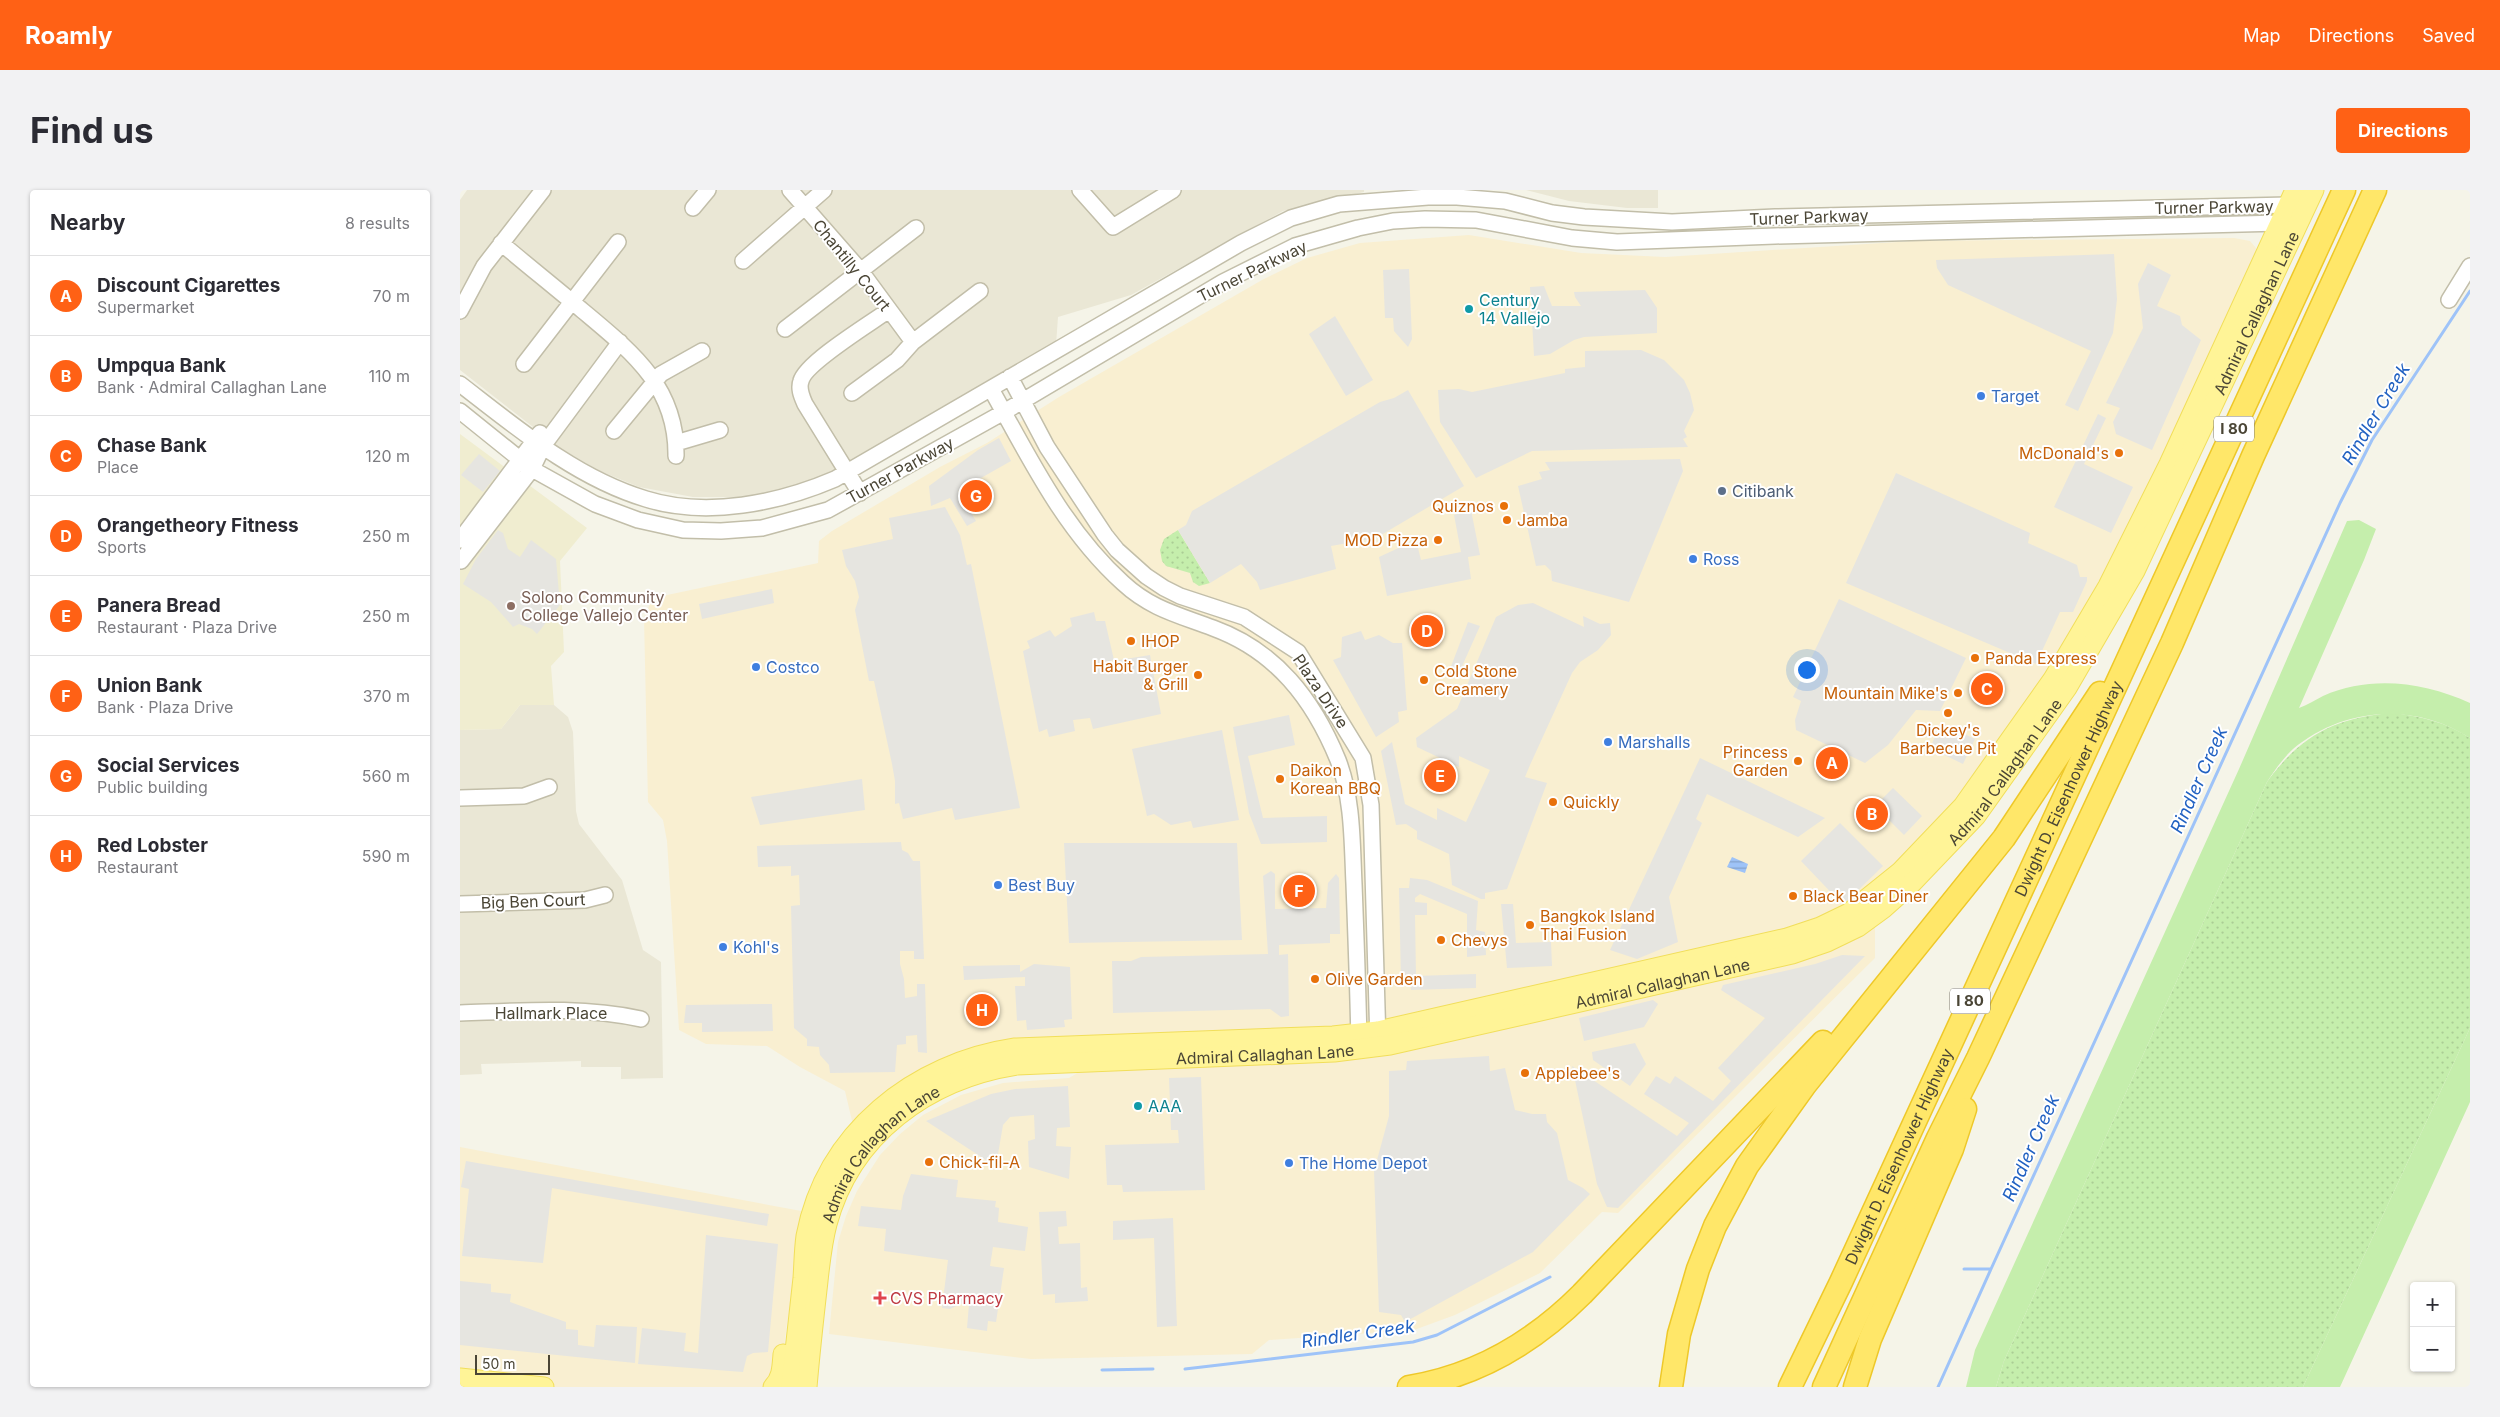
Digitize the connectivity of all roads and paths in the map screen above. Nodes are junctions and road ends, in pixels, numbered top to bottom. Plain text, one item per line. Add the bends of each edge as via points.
1 (543, 190) edge
2 (708, 190) edge
3 (790, 190) edge
4 (824, 190) edge
5 (1080, 190) edge
6 (1173, 190) edge
7 (2314, 190) edge
8 (2344, 190) edge
9 (2375, 190) edge
10 (1429, 194) edge
11 (2295, 203) edge
12 (805, 207) junction
13 (693, 208) dead end
14 (1476, 220) junction
15 (2280, 223) junction
16 (916, 228) dead end
17 (618, 242) dead end
18 (501, 243) junction
19 (743, 262) dead end
20 (2470, 266) edge
21 (860, 270) junction
22 (980, 291) dead end
23 (2449, 300) dead end
24 (572, 302) junction
25 (889, 310) junction
26 (460, 311) edge
27 (785, 329) dead end
28 (617, 339) junction
29 (913, 342) junction
30 (702, 351) dead end
31 (524, 364) dead end
32 (1010, 377) junction
33 (655, 381) junction
34 (460, 384) edge
35 (990, 389) junction
36 (852, 393) dead end
37 (1023, 401) junction
38 (460, 411) edge
39 (1004, 412) junction
40 (720, 430) dead end
41 (614, 431) dead end
42 (539, 444) junction
43 (526, 464) junction
44 (846, 472) junction
45 (860, 493) junction
46 (460, 540) edge
47 (461, 561) edge
48 (2124, 669) junction
49 (549, 788) dead end
50 (460, 798) edge
51 (605, 895) dead end
52 (460, 904) edge
53 (1918, 944) junction
54 (460, 1013) edge
55 (641, 1019) dead end
56 (1378, 1039) junction
57 (1359, 1042) junction
58 (1978, 1058) junction
59 (805, 1248) junction
60 (809, 1365) junction
61 (460, 1378) edge
62 (544, 1387) edge
63 (773, 1387) edge
64 (791, 1387) edge
65 (807, 1387) edge
66 (822, 1387) edge
67 (1409, 1387) edge
68 (1670, 1387) edge
69 (1790, 1387) edge
70 (1824, 1387) edge
71 (1855, 1387) edge

1 - 18 street
2 - 13 street
3 - 12 street, Chantilly Court
4 - 12 street
5 - 6 street via 1113,227
7 - 11 main road, Admiral Callaghan Lane
8 - 48 highway, Dwight D. Eisenhower Highway / I 80
9 - 58 highway, Dwight D. Eisenhower Highway / I 80 via 2253,456 2172,643
10 - 11 street, Turner Parkway via 1505,201 1584,217 1672,222
10 - 14 street via 1440,209 1464,210
10 - 32 street, Turner Parkway via 1339,204 1291,218 1171,282
11 - 15 main road, Admiral Callaghan Lane
11 - 56 main road, Admiral Callaghan Lane via 2135,571 2083,663 1976,816 1898,897 1858,927 1801,951
12 - 19 street
12 - 21 street, Chantilly Court
14 - 15 street, Turner Parkway via 1572,238 1617,242
14 - 37 street, Turner Parkway via 1393,221 1295,246 1223,282
15 - 56 main road, Admiral Callaghan Lane via 2169,464 2069,654 1963,806 1886,884 1843,916 1787,938
16 - 21 street
17 - 24 street
18 - 24 street
18 - 26 street via 484,266
20 - 23 street
21 - 25 street, Chantilly Court
21 - 27 street
22 - 29 street
24 - 28 street
24 - 31 street
25 - 29 street, Chantilly Court
25 - 44 street via 810,367 800,382 805,404
28 - 33 street
28 - 42 street
29 - 36 street via 897,360
30 - 33 street via 661,374
32 - 35 street, Turner Parkway
32 - 37 street, Plaza Drive
33 - 40 street via 672,418 676,450
33 - 41 street
34 - 42 street, Turner Parkway
35 - 39 street, Plaza Drive
35 - 44 street, Turner Parkway
37 - 39 street, Turner Parkway
37 - 56 street, Plaza Drive via 1047,447 1117,550 1164,588 1244,616 1298,652 1363,758 1371,805
38 - 43 street, Turner Parkway
39 - 45 street, Turner Parkway
39 - 57 street, Plaza Drive via 1053,499 1084,543 1123,583 1143,599 1184,619 1234,636 1272,660 1318,717 1338,761 1349,801
42 - 43 street
42 - 44 street, Turner Parkway via 610,484 646,499 672,504 736,506 777,499 803,492
43 - 45 street, Turner Parkway via 595,504 638,520 684,530 721,532 762,528 828,510
43 - 46 street
43 - 47 street
44 - 45 street
48 - 53 highway via 2096,698 2009,832
48 - 69 highway, Dwight D. Eisenhower Highway / I 80
49 - 50 street via 524,796
51 - 52 street, Big Ben Court via 585,900
53 - 67 highway via 1558,1317 1532,1338 1490,1362 1459,1375
53 - 68 highway via 1791,1104 1735,1186 1696,1276 1679,1334
54 - 55 street, Hallmark Place via 578,1010
56 - 57 main road, Admiral Callaghan Lane
57 - 59 main road, Admiral Callaghan Lane via 1030,1047 981,1054 949,1065 890,1099 855,1135 820,1191
57 - 60 main road, Admiral Callaghan Lane via 1016,1065 971,1075 928,1094 901,1112 878,1134 850,1171 836,1198 823,1242
58 - 70 highway, Dwight D. Eisenhower Highway / I 80 via 1942,1129
58 - 71 highway via 1952,1149 1885,1302
59 - 63 main road via 787,1322 781,1373
59 - 64 main road, Admiral Callaghan Lane
60 - 65 main road, Admiral Callaghan Lane
60 - 66 main road
61 - 62 main road

